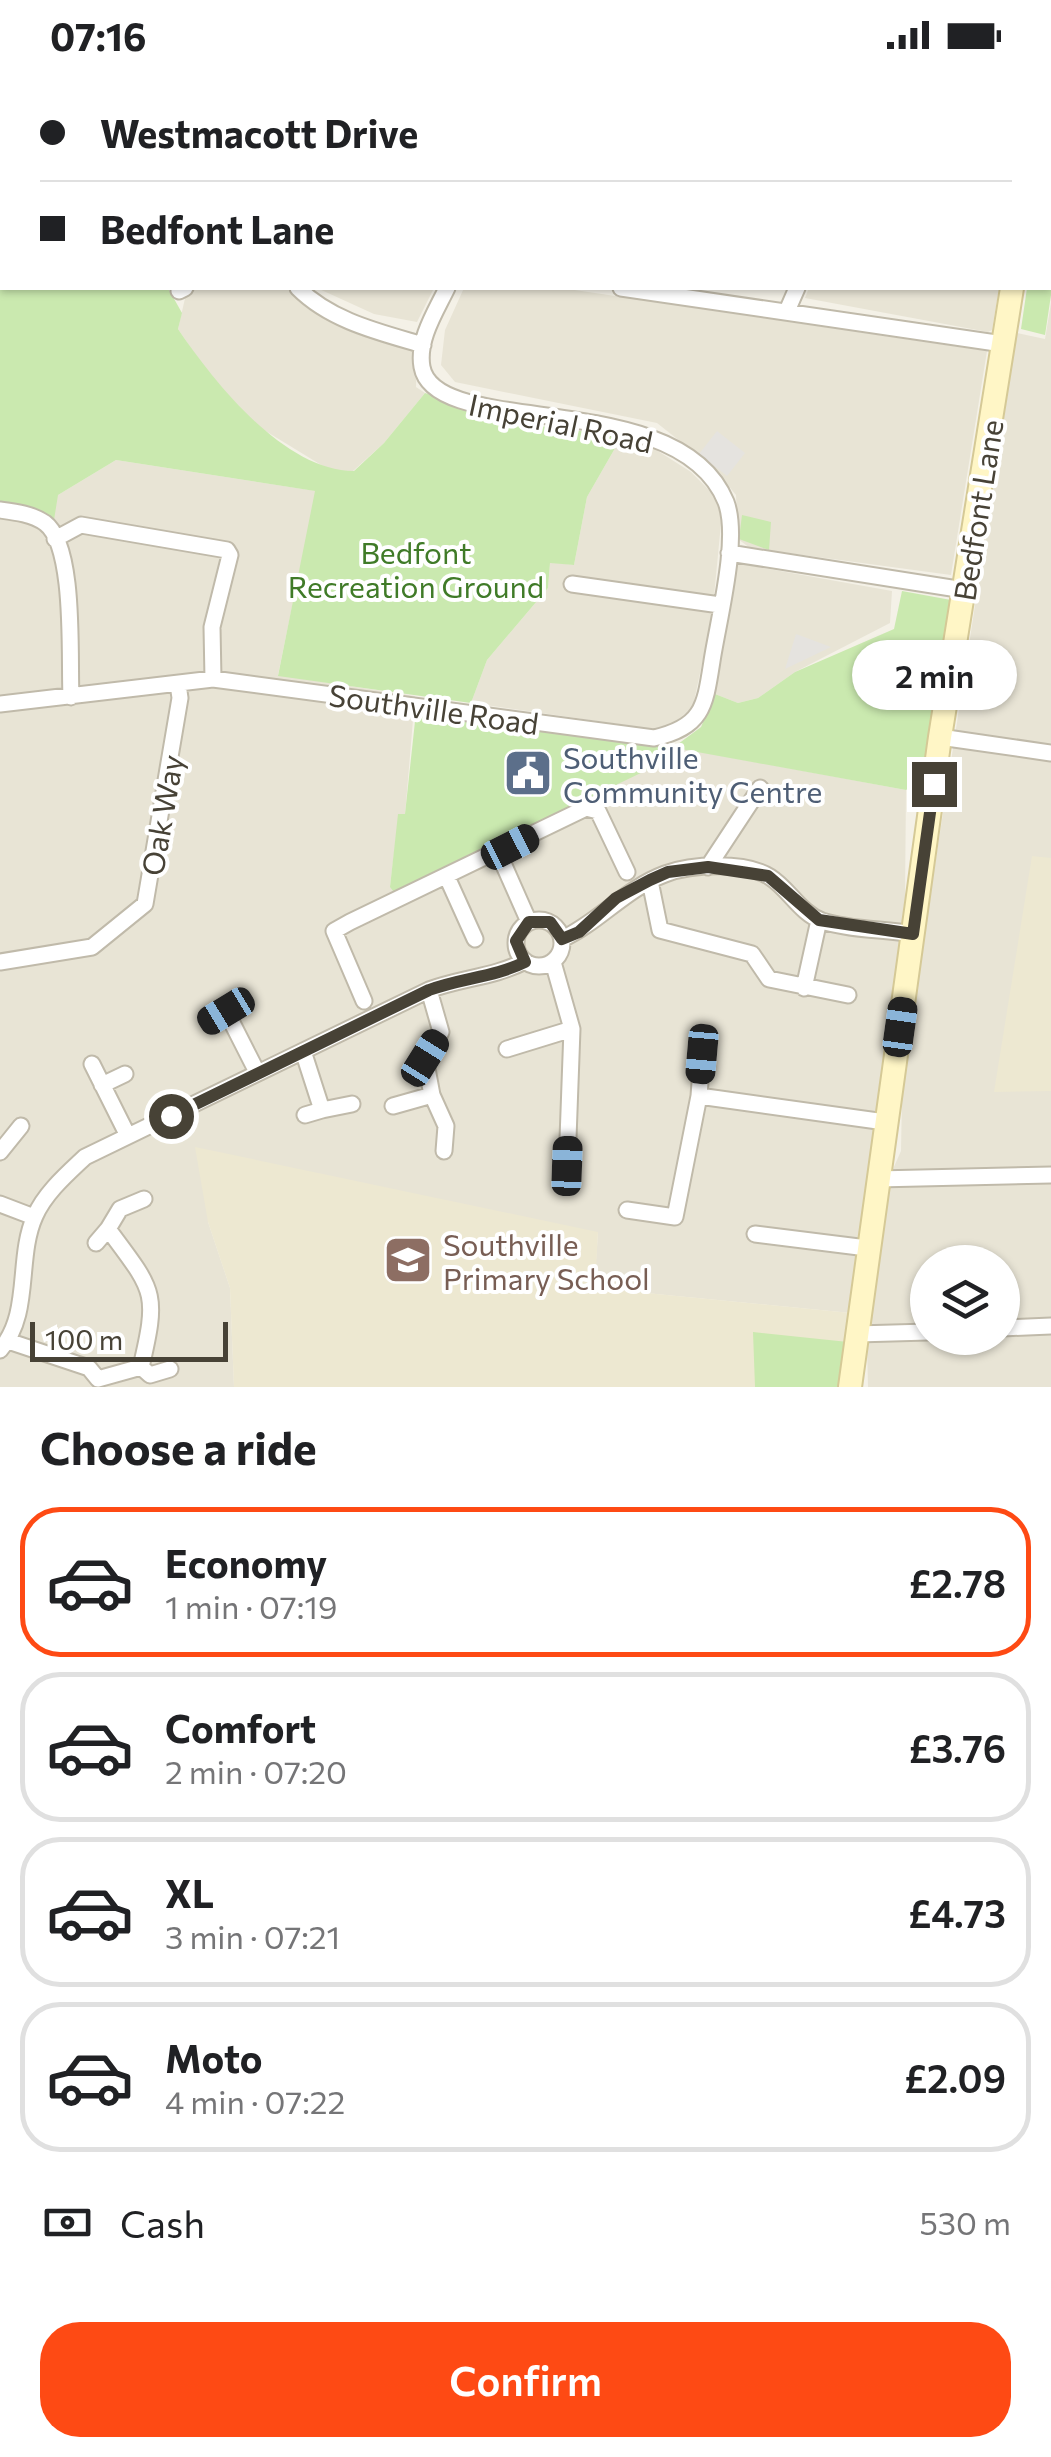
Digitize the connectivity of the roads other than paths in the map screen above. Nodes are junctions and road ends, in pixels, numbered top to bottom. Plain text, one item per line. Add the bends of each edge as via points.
1 (301, 290) edge
2 (446, 290) edge
3 (635, 290) edge
4 (795, 290) edge
5 (1012, 290) edge
6 (787, 311) junction
7 (423, 344) junction
8 (1003, 344) junction
9 (0, 510) edge
10 (54, 539) junction
11 (728, 554) junction
12 (572, 584) dead end
13 (964, 590) junction
14 (720, 605) junction
15 (213, 679) junction
16 (178, 684) junction
17 (71, 697) junction
18 (0, 704) edge
19 (940, 736) junction
20 (1051, 753) edge
21 (760, 788) dead end
22 (498, 852) junction
23 (708, 867) junction
24 (627, 872) dead end
25 (447, 877) junction
26 (650, 880) junction
27 (819, 920) junction
28 (529, 922) junction
29 (913, 934) junction
30 (475, 939) dead end
31 (562, 939) junction
32 (0, 962) edge
33 (525, 962) junction
34 (553, 962) junction
35 (804, 988) junction
36 (429, 990) junction
37 (848, 995) dead end
38 (364, 1001) dead end
39 (209, 1021) dead end
40 (572, 1030) junction
41 (507, 1048) dead end
42 (303, 1052) junction
43 (702, 1054) dead end
44 (92, 1064) dead end
45 (256, 1072) junction
46 (125, 1074) dead end
47 (102, 1085) junction
48 (432, 1095) junction
49 (699, 1096) junction
50 (352, 1104) dead end
51 (393, 1106) dead end
52 (322, 1110) junction
53 (305, 1115) dead end
54 (886, 1122) junction
55 (22, 1126) dead end
56 (127, 1134) junction
57 (444, 1151) dead end
58 (0, 1152) edge
59 (567, 1166) dead end
60 (1051, 1175) edge
61 (877, 1179) junction
62 (144, 1199) dead end
63 (0, 1204) edge
64 (627, 1210) dead end
65 (34, 1217) junction
66 (675, 1218) junction
67 (695, 1220) dead end
68 (108, 1229) junction
69 (755, 1234) dead end
70 (96, 1243) dead end
71 (867, 1248) junction
72 (1051, 1326) edge
73 (1020, 1327) edge
74 (910, 1333) edge
75 (857, 1334) junction
76 (4, 1346) edge
77 (140, 1367) junction
78 (170, 1369) dead end
79 (97, 1383) edge
80 (850, 1387) edge

1 - 7 street via 364,327
2 - 7 street
3 - 6 street
4 - 6 street
5 - 8 main road, Bedfont Lane
6 - 8 street
7 - 11 street, Imperial Road via 421,365 431,387 460,403 647,434 684,453 711,477 727,505
8 - 13 main road, Bedfont Lane
9 - 10 street via 48,524
10 - 15 street via 81,526 227,550 212,627
10 - 17 street via 65,560
11 - 13 street
11 - 14 street, Southville Road
12 - 14 street
13 - 19 main road, Bedfont Lane
14 - 15 street, Southville Road via 700,712 676,733 654,738
15 - 16 street, Southville Road
16 - 17 street, Southville Road
16 - 32 street, Oak Way via 146,904 92,947
17 - 18 street, Southville Road
19 - 20 street
19 - 29 main road, Bedfont Lane
21 - 23 street
22 - 24 street via 586,808 598,811
22 - 25 street
22 - 28 street
23 - 26 street
23 - 27 street via 768,876
25 - 30 street
25 - 38 street via 334,931
26 - 31 street
26 - 35 street via 660,930 752,954 769,979
27 - 29 street
27 - 35 street
28 - 31 street via 550,922
28 - 33 street via 516,941
29 - 54 main road, Bedfont Lane
31 - 34 street
33 - 34 street
33 - 36 street
34 - 40 street
35 - 37 street
36 - 42 street
36 - 48 street via 441,1032 425,1058
39 - 45 street via 226,1011
40 - 41 street
40 - 59 street
42 - 45 street
42 - 52 street
43 - 49 street
44 - 47 street
45 - 56 street
46 - 47 street
47 - 56 street
48 - 51 street
48 - 57 street via 446,1126
49 - 54 street
49 - 66 street
50 - 52 street
52 - 53 street
54 - 61 main road, Bedfont Lane
55 - 58 street
56 - 65 street via 61,1179
60 - 61 street
61 - 71 main road, Bedfont Lane
62 - 68 street via 120,1209
63 - 65 street
64 - 66 street
65 - 76 street via 15,1328
66 - 67 street
68 - 70 street
68 - 77 street via 152,1294
69 - 71 street
71 - 75 main road, Bedfont Lane
72 - 73 street
74 - 75 street
75 - 80 main road, Bedfont Lane
76 - 79 street via 89,1368
77 - 78 street via 150,1375
77 - 79 street

